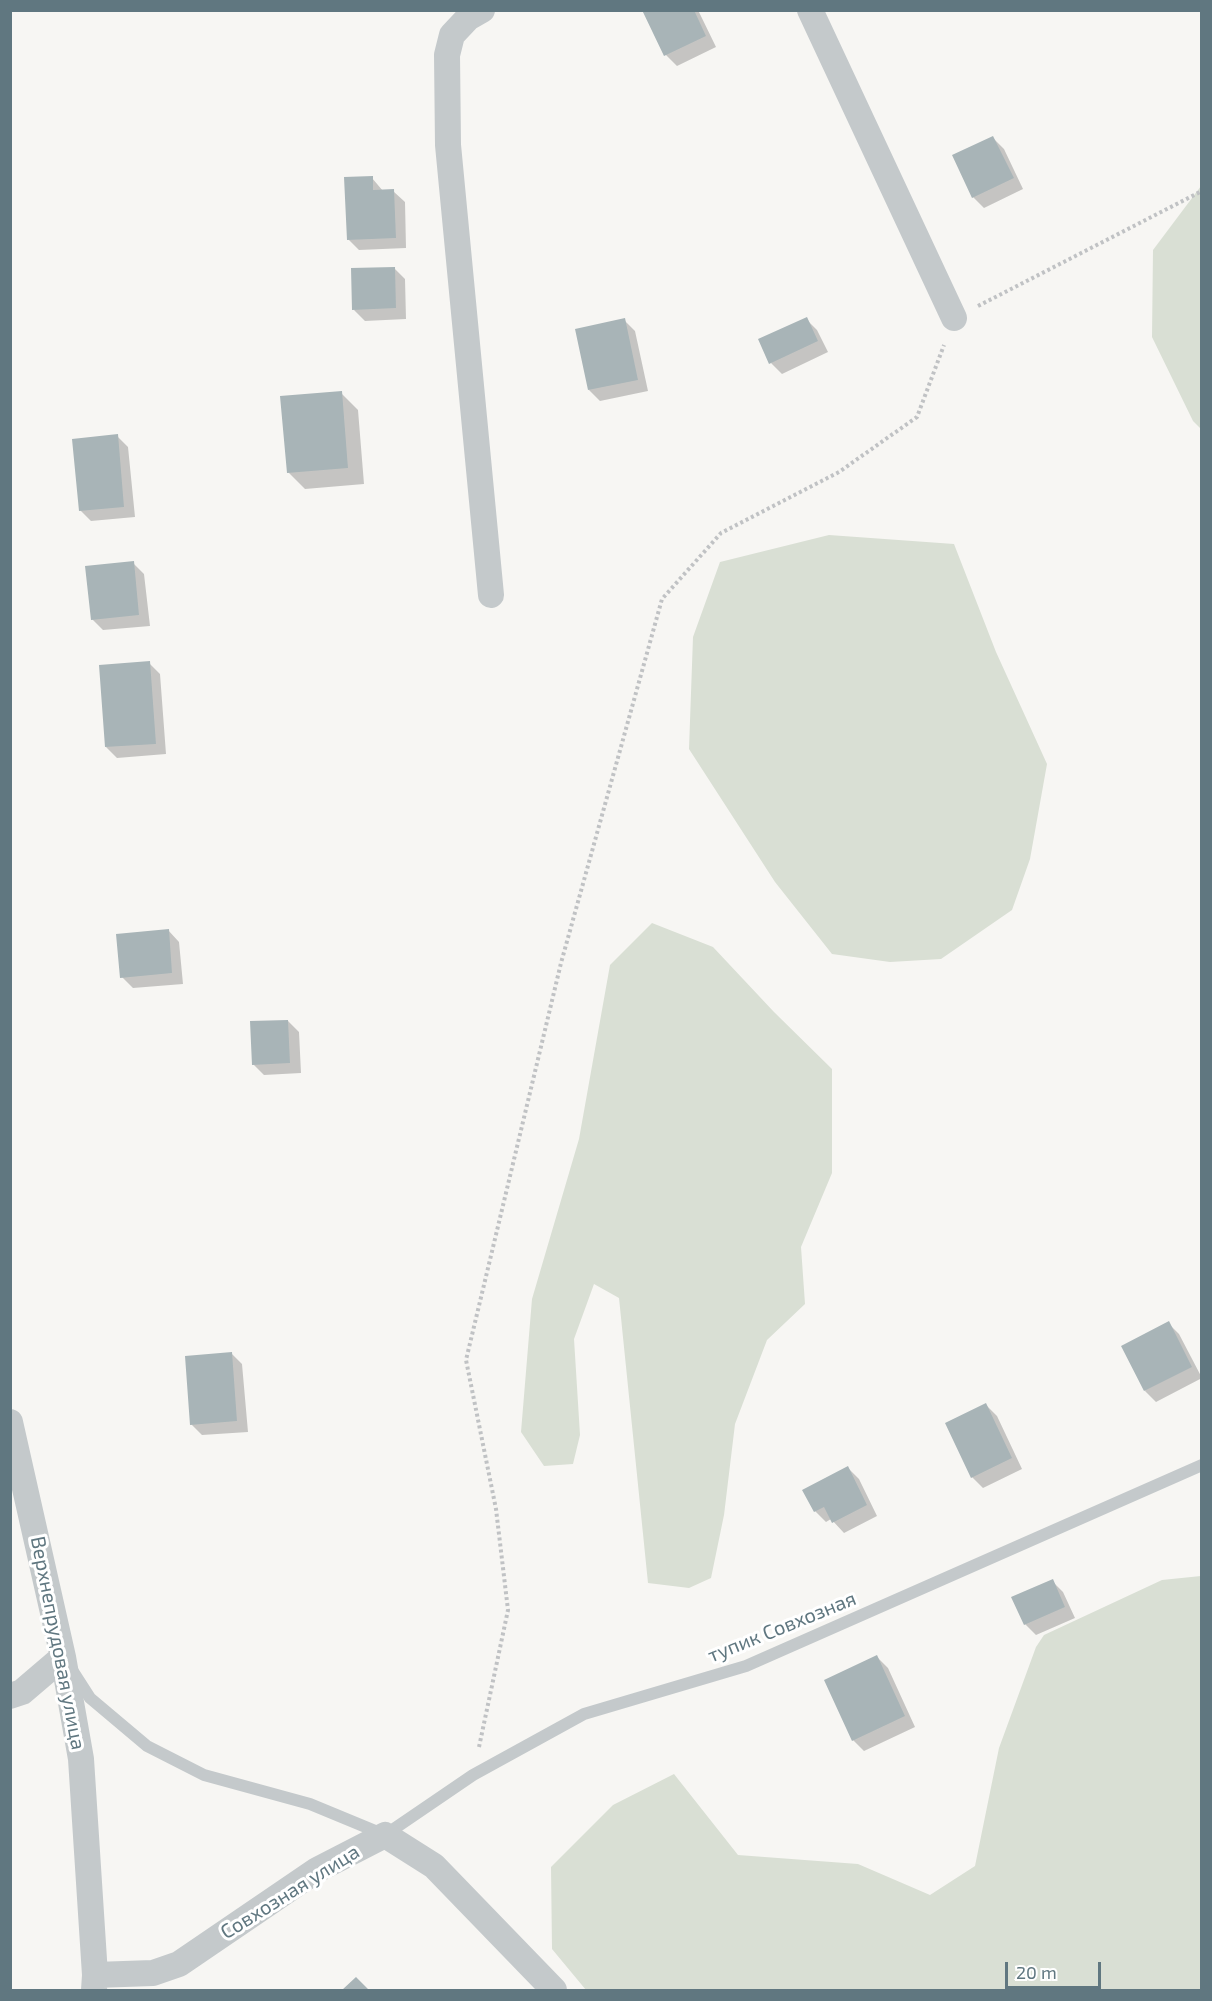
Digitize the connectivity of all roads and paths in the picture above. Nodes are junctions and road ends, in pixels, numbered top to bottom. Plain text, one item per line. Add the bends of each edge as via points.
1 (482, 10) edge
2 (810, 10) edge
3 (1202, 191) edge
4 (954, 318) junction
5 (491, 595) dead end
6 (10, 1422) edge
7 (1202, 1465) edge
8 (63, 1657) junction
9 (10, 1696) edge
10 (473, 1774) junction
11 (385, 1834) junction
12 (95, 1983) edge
13 (554, 1990) edge

1 - 5 street via 452,35 447,56 447,100
2 - 4 street
3 - 4 path
4 - 10 path via 917,417 839,472 722,533 662,599 561,963 466,1360 496,1509 508,1610
6 - 8 street, Верхнепрудовая улица
7 - 10 lane, тупик Совхозная via 746,1666 584,1714
8 - 9 street via 22,1692
8 - 11 lane via 90,1698 147,1746 204,1775 310,1804
8 - 12 street, Верхнепрудовая улица via 81,1759
10 - 11 lane, тупик Совхозная
11 - 12 street, Совхозная улица via 317,1870 179,1964 153,1973
11 - 13 street via 434,1866

